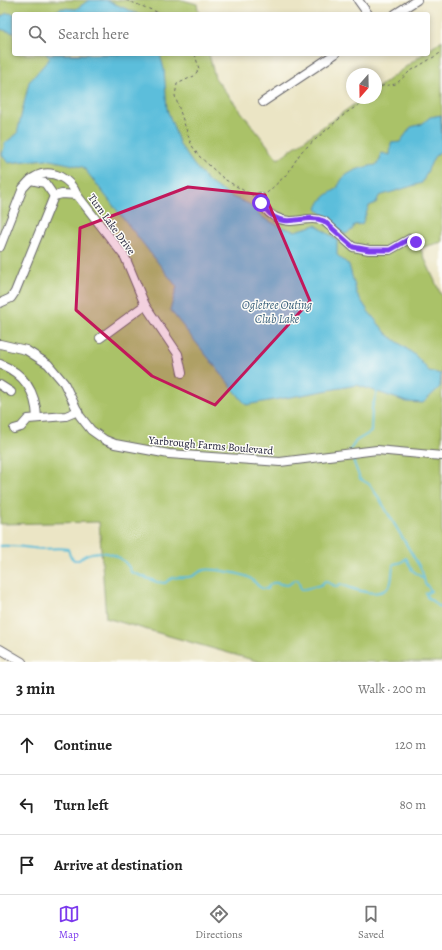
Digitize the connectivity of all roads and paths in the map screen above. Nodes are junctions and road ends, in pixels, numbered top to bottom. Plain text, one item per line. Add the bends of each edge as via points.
1 (126, 0) edge
2 (358, 0) edge
3 (417, 0) edge
4 (157, 12) edge
5 (367, 12) edge
6 (398, 12) edge
7 (442, 52) edge
8 (196, 56) edge
9 (332, 56) edge
10 (382, 86) edge
11 (263, 102) dead end
12 (360, 104) edge
13 (30, 180) junction
14 (77, 195) junction
15 (54, 196) junction
16 (260, 197) junction
17 (416, 242) dead end
18 (0, 247) edge
19 (0, 303) edge
20 (145, 305) junction
21 (100, 338) dead end
22 (0, 344) edge
23 (0, 364) edge
24 (182, 373) dead end
25 (0, 385) edge
26 (11, 392) dead end
27 (78, 411) junction
28 (37, 418) junction
29 (14, 429) dead end
30 (442, 456) edge
31 (0, 649) edge
32 (22, 662) edge

1 - 4 path
2 - 5 street
3 - 6 street
7 - 10 path via 409,72 396,84
8 - 16 path via 199,69 194,76 177,84 175,96 191,144 208,165 224,179 249,194
9 - 11 street
12 - 16 path via 346,113 301,152 288,173
13 - 14 street, Turn Lake Drive via 36,176 54,174 68,181
13 - 15 street via 45,183
13 - 18 street via 23,188
14 - 15 street, Turn Lake Drive
14 - 20 street, Turn Lake Drive via 125,257
15 - 19 street via 15,292 11,298
16 - 17 street via 265,210 271,215 291,222 318,218 353,247 386,251 411,238
20 - 21 street
20 - 24 street, Turn Lake Drive via 178,354
22 - 27 street, Yarbrough Farms Boulevard via 26,350 48,364 64,383
23 - 28 street via 16,372 30,387 37,408
25 - 26 street
27 - 28 street via 66,416
27 - 30 street, Yarbrough Farms Boulevard via 91,430 105,440 159,452 280,462 376,450
28 - 29 street via 28,419 21,427
31 - 32 street

